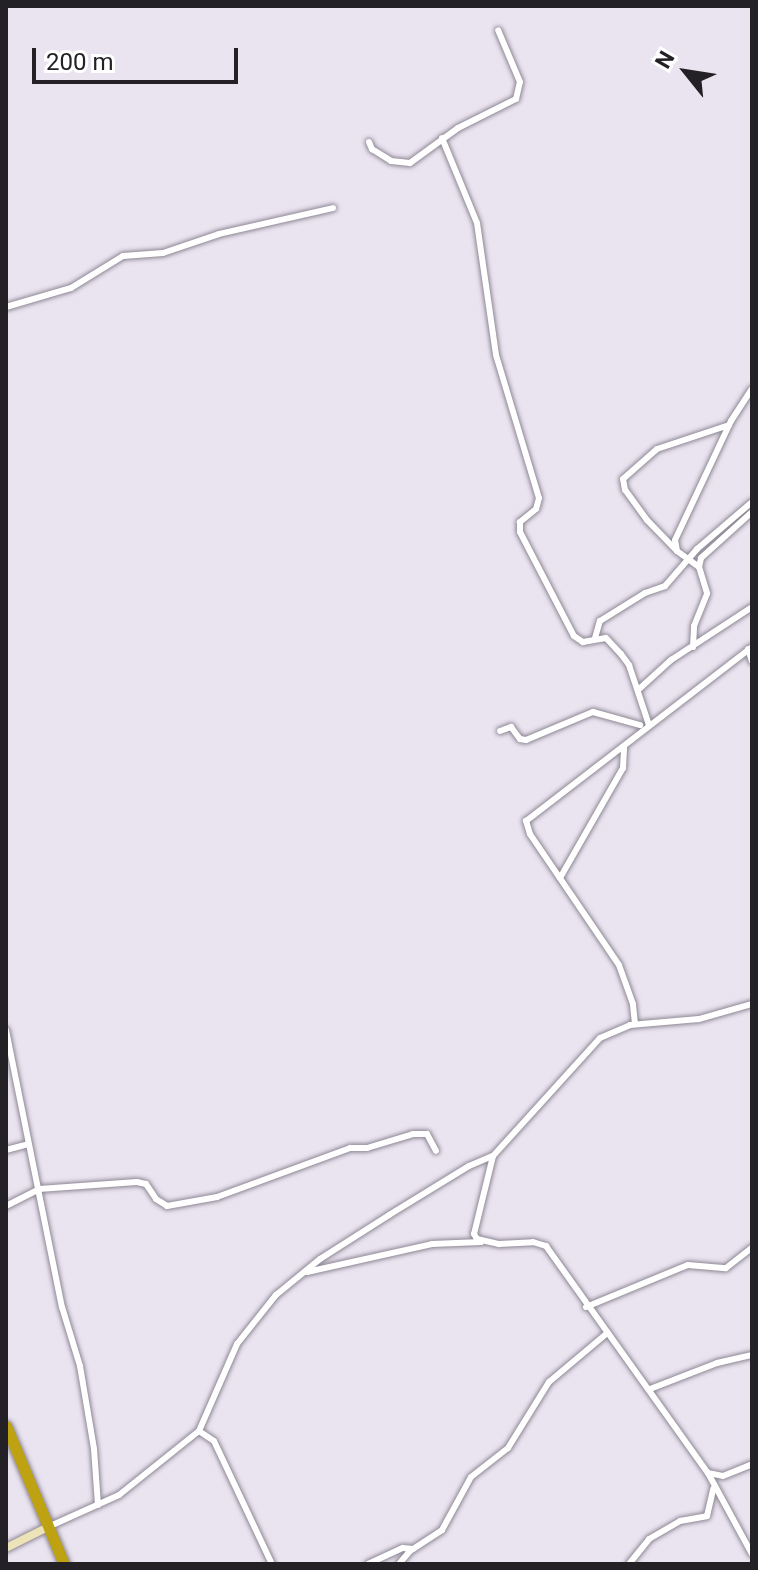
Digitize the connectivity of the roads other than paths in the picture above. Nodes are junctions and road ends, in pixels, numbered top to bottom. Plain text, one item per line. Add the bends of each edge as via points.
1 (498, 30) dead end
2 (442, 138) junction
3 (369, 142) dead end
4 (333, 208) dead end
5 (6, 307) edge
6 (752, 389) edge
7 (729, 425) junction
8 (752, 502) edge
9 (752, 512) edge
10 (677, 551) junction
11 (688, 560) junction
12 (699, 567) junction
13 (752, 607) edge
14 (595, 638) junction
15 (693, 647) junction
16 (750, 648) edge
17 (752, 661) edge
18 (638, 690) junction
19 (643, 705) junction
20 (640, 725) junction
21 (649, 725) junction
22 (500, 731) dead end
23 (638, 735) junction
24 (624, 747) junction
25 (560, 878) junction
26 (752, 1004) edge
27 (635, 1024) junction
28 (6, 1030) edge
29 (28, 1144) junction
30 (6, 1150) edge
31 (436, 1151) dead end
32 (493, 1156) junction
33 (39, 1189) junction
34 (6, 1206) edge
35 (483, 1242) junction
36 (752, 1248) edge
37 (304, 1272) junction
38 (586, 1307) junction
39 (606, 1334) junction
40 (752, 1355) edge
41 (650, 1389) junction
42 (6, 1426) edge
43 (199, 1431) junction
44 (752, 1464) edge
45 (708, 1473) junction
46 (713, 1489) junction
47 (98, 1505) junction
48 (48, 1527) junction
49 (748, 1539) edge
50 (6, 1548) edge
51 (413, 1549) junction
52 (752, 1554) edge
53 (64, 1564) edge
54 (272, 1564) edge
55 (368, 1564) edge
56 (399, 1564) edge
57 (629, 1564) edge

1 - 2 street via 520,93
2 - 3 street via 419,159 404,164 378,153
2 - 14 street via 477,223 496,355 539,498 536,509 521,519 520,532 574,636 583,642
4 - 5 street via 219,234 163,253 123,256 71,288
6 - 7 street
7 - 10 street via 681,525
7 - 10 street via 657,449 623,479 647,520
8 - 11 street
9 - 12 street via 701,558
10 - 11 street
11 - 12 street
11 - 14 street via 665,586 600,621
12 - 15 street via 707,593 694,626
13 - 15 street
14 - 18 street via 606,638 615,647
15 - 18 street via 648,677
16 - 17 street
16 - 21 street
18 - 19 street
19 - 20 street
19 - 21 street
20 - 22 street via 593,712 526,740 511,727
20 - 23 street
21 - 23 street
23 - 24 street
24 - 25 street via 623,768
24 - 25 street via 526,821
25 - 27 street via 619,965
26 - 27 street via 699,1019
27 - 32 street via 600,1038
28 - 29 street
29 - 30 street
29 - 33 street
31 - 33 street via 427,1134 413,1134 350,1148 229,1193 167,1206 142,1183
32 - 35 street via 474,1234
32 - 37 street via 433,1187
33 - 34 street
33 - 47 street via 62,1307 80,1366
35 - 37 street via 432,1244
35 - 38 street via 546,1246
36 - 38 street via 726,1268 688,1265
37 - 43 street via 260,1311 237,1344
38 - 39 street
39 - 41 street
39 - 51 street via 549,1382 508,1448 471,1477 442,1530
40 - 41 street
41 - 45 street
42 - 48 highway
43 - 47 street via 130,1487
43 - 54 street via 214,1441
44 - 45 street via 723,1476
45 - 46 street
46 - 49 street
46 - 57 street via 707,1516 680,1521 649,1539
47 - 48 street
48 - 50 street
48 - 53 highway
49 - 52 street
51 - 55 street via 403,1548
51 - 56 street

